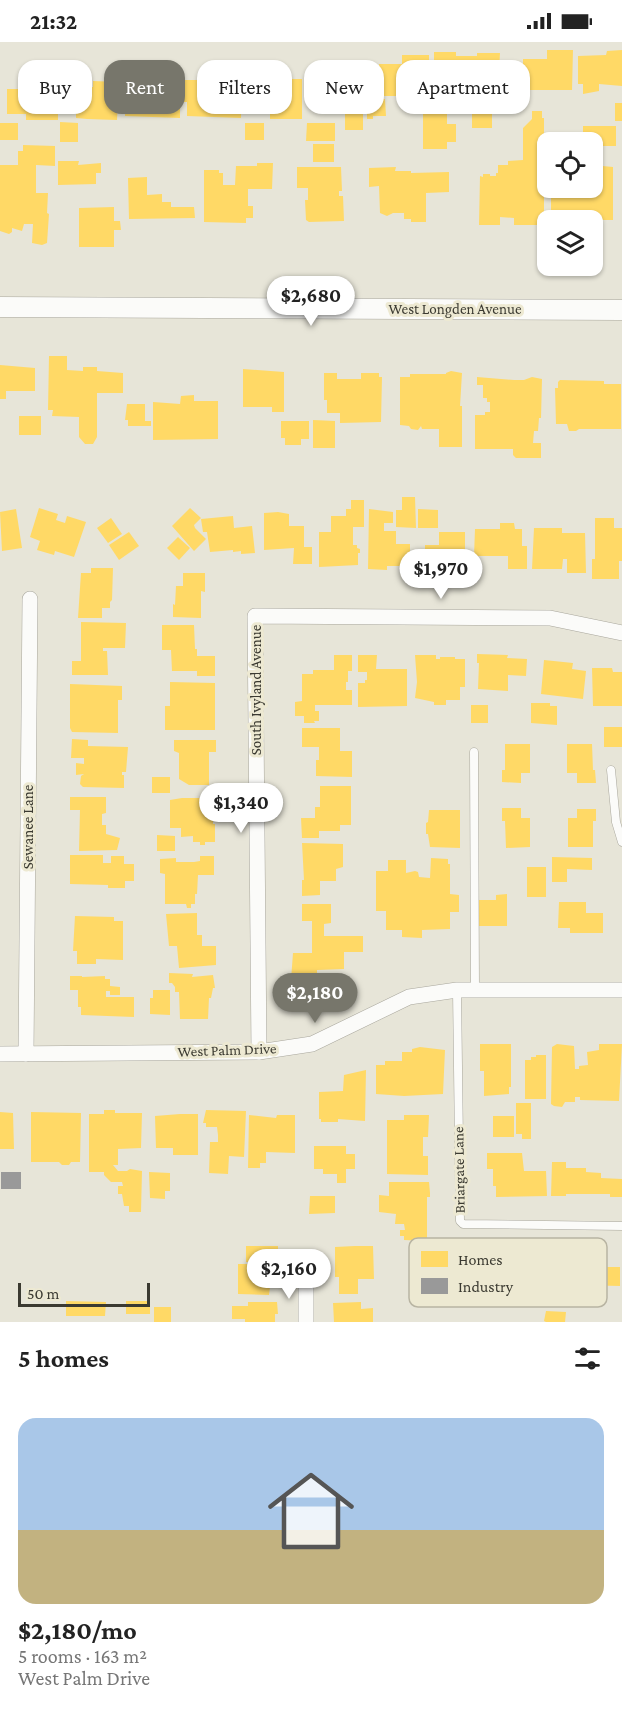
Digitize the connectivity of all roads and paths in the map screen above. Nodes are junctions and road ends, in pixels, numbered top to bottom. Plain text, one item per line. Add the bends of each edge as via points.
1 (0, 306) edge
2 (622, 310) edge
3 (30, 599) dead end
4 (622, 633) edge
5 (474, 752) dead end
6 (611, 770) dead end
7 (622, 842) edge
8 (622, 985) edge
9 (457, 990) junction
10 (475, 990) junction
11 (622, 990) edge
12 (259, 1052) junction
13 (0, 1054) edge
14 (26, 1054) junction
15 (622, 1226) edge
16 (306, 1278) dead end
17 (306, 1322) edge

1 - 2 street, West Longden Avenue
3 - 14 street, Sewanee Lane
4 - 12 street, South Ivyland Avenue via 550,618 255,616
5 - 10 lane
6 - 7 lane
8 - 11 lane
9 - 10 street, West Palm Drive
9 - 12 street, West Palm Drive via 409,997 312,1044
9 - 15 lane, Briargate Lane via 460,1221
10 - 11 street, West Palm Drive
12 - 14 street, West Palm Drive
13 - 14 street, West Palm Drive
16 - 17 street

